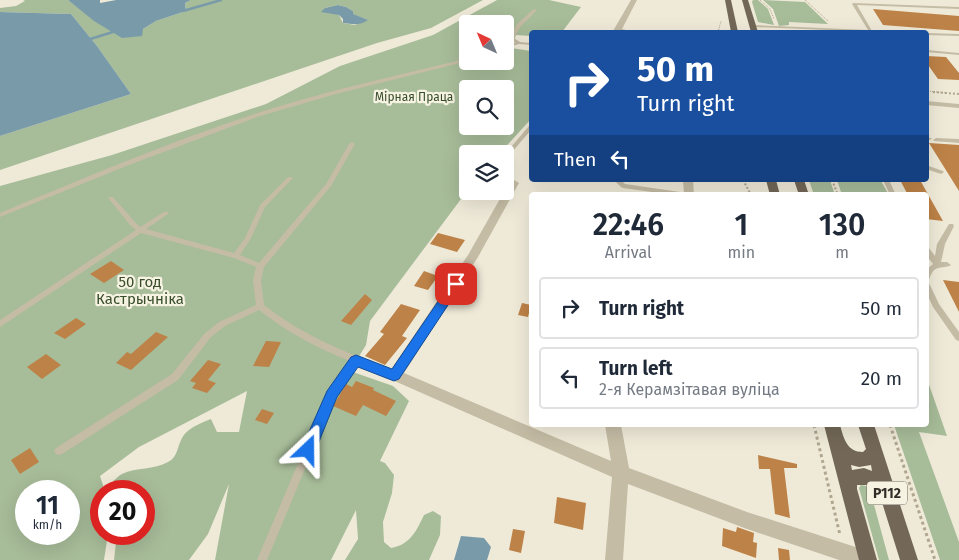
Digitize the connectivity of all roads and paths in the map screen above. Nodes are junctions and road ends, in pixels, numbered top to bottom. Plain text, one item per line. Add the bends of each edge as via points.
1 (634, 0) edge
2 (728, 0) edge
3 (744, 0) edge
4 (760, 0) edge
5 (805, 0) edge
6 (849, 0) edge
7 (854, 4) junction
8 (959, 8) edge
9 (535, 10) dead end
10 (720, 14) dead end
11 (777, 27) junction
12 (754, 29) edge
13 (618, 30) edge
14 (719, 30) edge
15 (735, 30) edge
16 (820, 30) edge
17 (834, 30) edge
18 (870, 30) edge
19 (929, 34) edge
20 (959, 35) edge
21 (518, 43) junction
22 (514, 44) edge
23 (529, 44) edge
24 (929, 51) edge
25 (959, 54) edge
26 (459, 61) edge
27 (929, 91) edge
28 (959, 94) edge
29 (929, 104) edge
30 (959, 106) edge
31 (529, 129) edge
32 (930, 139) edge
33 (959, 141) edge
34 (352, 144) dead end
35 (514, 147) edge
36 (929, 168) edge
37 (941, 172) dead end
38 (290, 178) dead end
39 (619, 182) edge
40 (666, 192) edge
41 (110, 198) dead end
42 (505, 200) edge
43 (166, 213) dead end
44 (0, 215) edge
45 (951, 226) dead end
46 (140, 230) junction
47 (929, 254) edge
48 (236, 256) junction
49 (937, 264) junction
50 (948, 265) dead end
51 (260, 266) junction
52 (929, 271) edge
53 (929, 290) edge
54 (260, 306) junction
55 (0, 324) edge
56 (959, 338) edge
57 (356, 360) junction
58 (394, 376) junction
59 (613, 427) edge
60 (814, 427) edge
61 (867, 427) edge
62 (891, 427) edge
63 (834, 433) edge
64 (59, 451) dead end
65 (873, 451) junction
66 (620, 472) junction
67 (849, 491) junction
68 (887, 492) junction
69 (844, 552) junction
70 (262, 560) edge
71 (614, 560) edge
72 (868, 560) edge
73 (909, 560) edge
74 (934, 560) edge

1 - 13 street
2 - 15 main road
3 - 12 main road
4 - 11 path via 770,9
5 - 17 path
6 - 7 lane
7 - 8 lane
7 - 18 lane
9 - 21 lane via 519,25 512,38
10 - 14 path
11 - 12 lane
11 - 16 lane
19 - 20 lane
21 - 22 lane
21 - 23 lane
24 - 25 lane
26 - 44 lane via 255,116
27 - 28 path
29 - 30 lane
31 - 35 lane
32 - 33 lane
34 - 51 lane via 328,185
36 - 37 lane
38 - 48 lane via 262,206
39 - 40 lane via 623,186
41 - 46 lane
42 - 58 street via 456,284
43 - 46 lane
45 - 49 lane via 941,244
46 - 48 lane
46 - 55 lane
47 - 49 lane
48 - 51 lane
49 - 50 lane
49 - 52 lane
51 - 54 lane via 257,280
53 - 56 lane
54 - 57 lane via 310,342
54 - 64 lane via 222,324 208,335 175,377
57 - 58 lane
57 - 70 lane via 332,395
58 - 66 street
59 - 66 street
60 - 69 path
61 - 65 main road, Р112
62 - 74 path
63 - 65 main road via 843,452 856,459 868,458
63 - 67 main road, Р112
65 - 68 main road, Р112
66 - 69 street via 748,521
66 - 71 street
67 - 68 main road via 850,481 863,476 876,481
67 - 72 main road, Р112
68 - 73 main road, Р112
69 - 72 street

